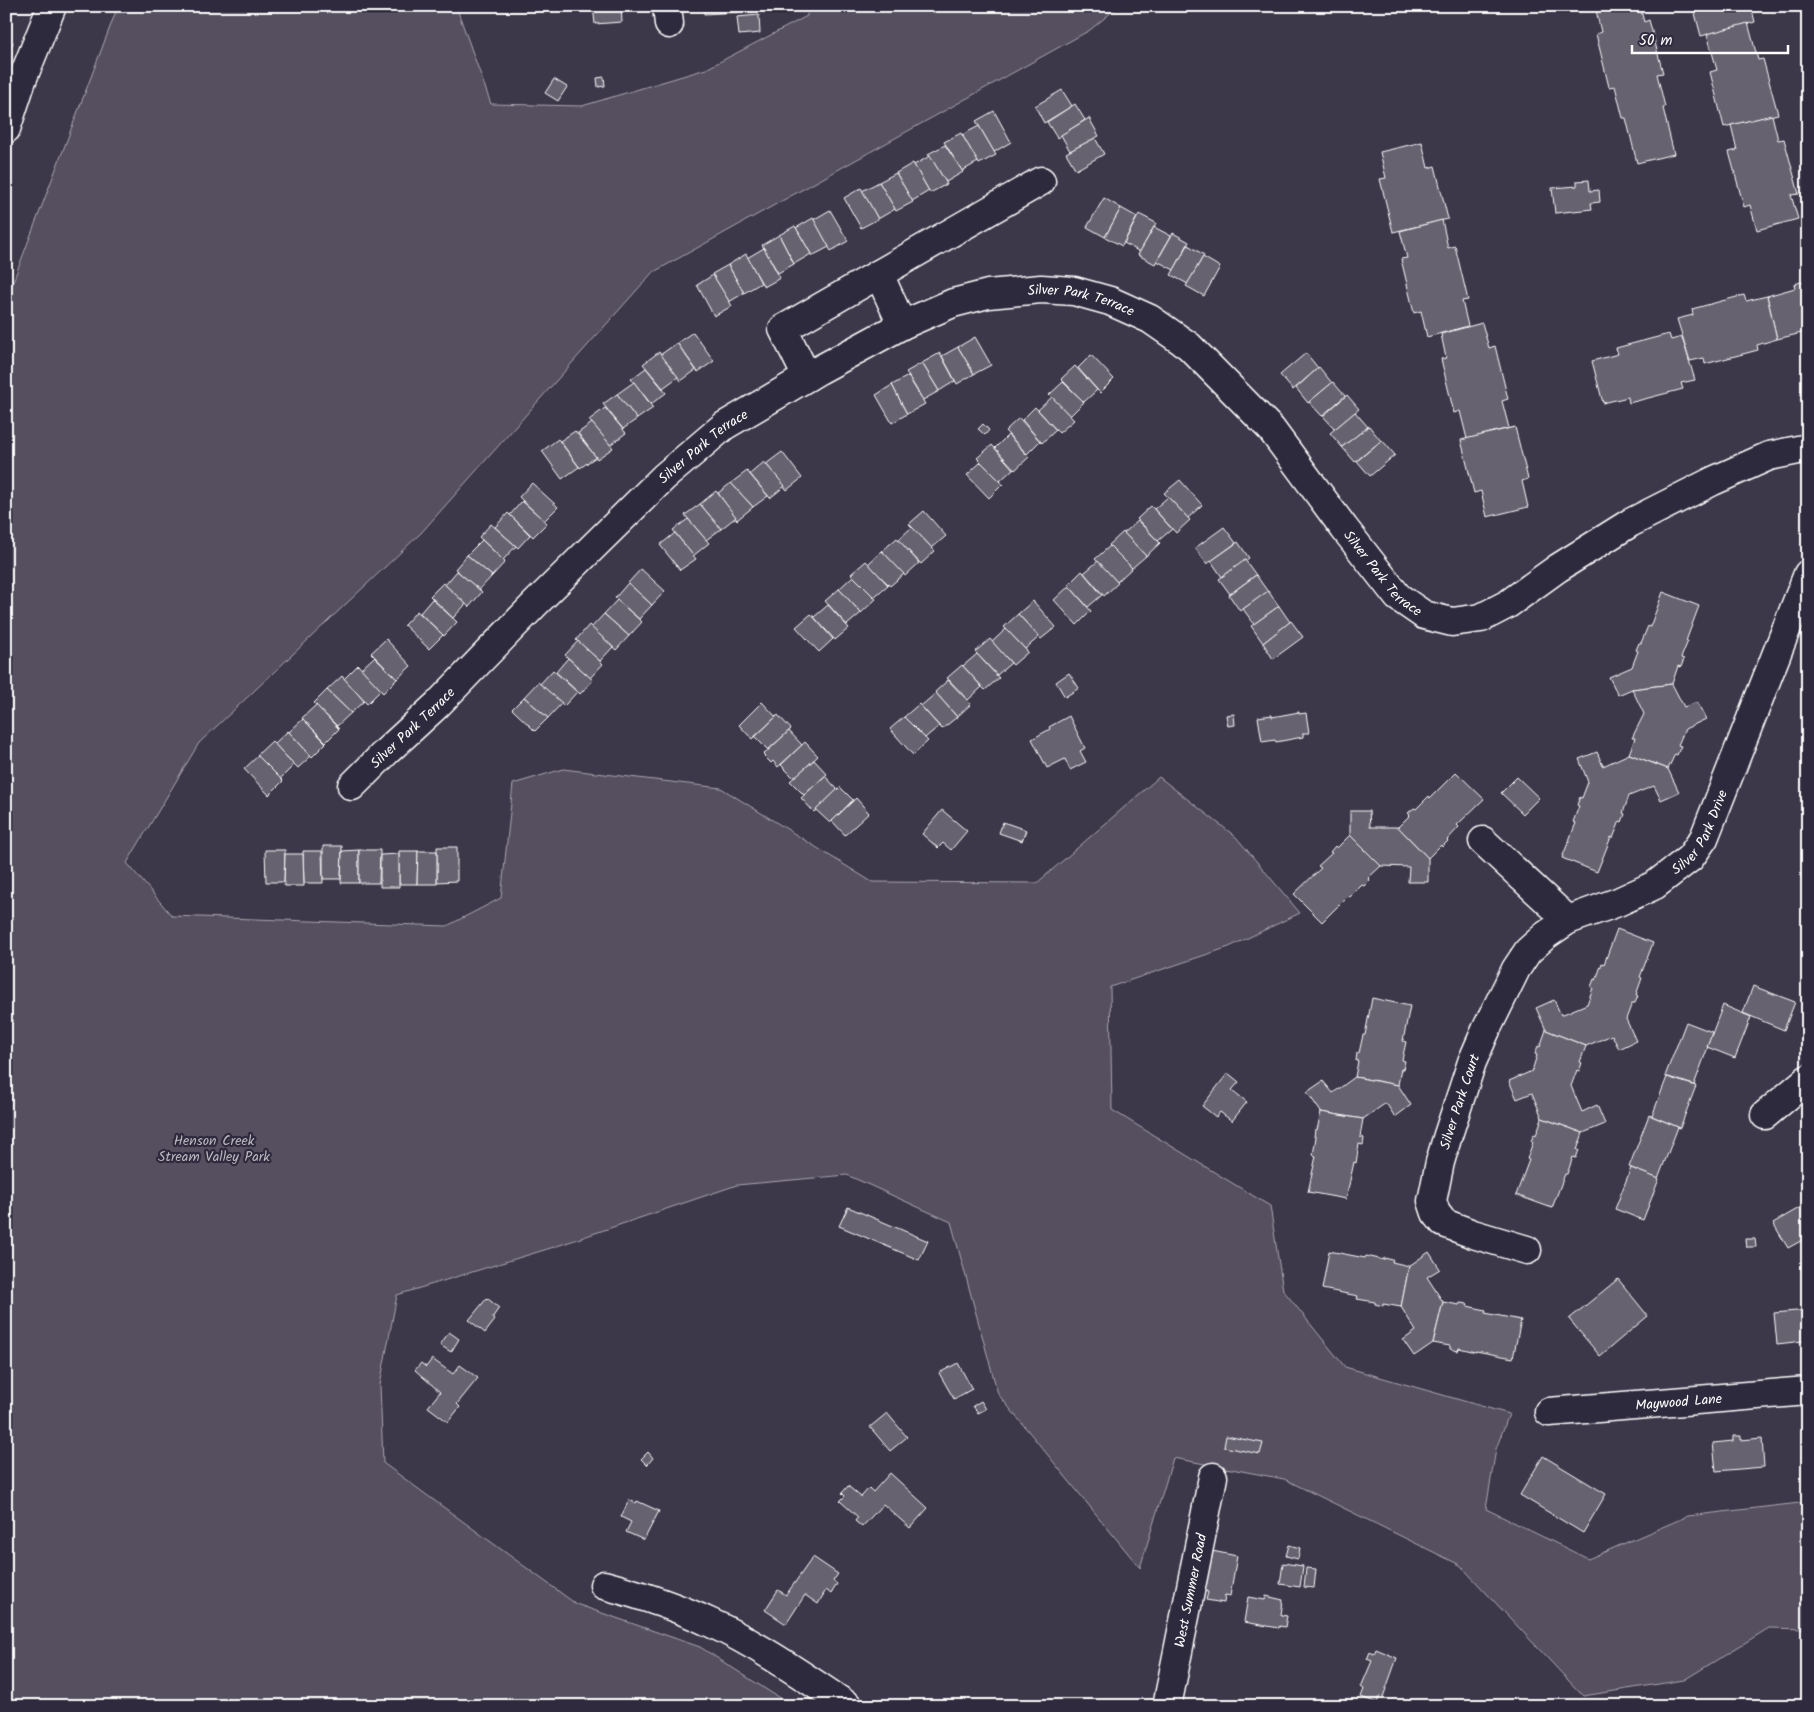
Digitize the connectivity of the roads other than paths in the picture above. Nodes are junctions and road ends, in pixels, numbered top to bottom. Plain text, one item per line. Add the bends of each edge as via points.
1 (52, 6) edge
2 (6, 129) edge
3 (1041, 181) dead end
4 (878, 274) junction
5 (902, 325) junction
6 (807, 377) junction
7 (1808, 448) edge
8 (1808, 574) edge
9 (352, 786) dead end
10 (1483, 841) dead end
11 (1568, 920) junction
12 (1808, 1079) edge
13 (1765, 1115) dead end
14 (1527, 1250) dead end
15 (1808, 1391) edge
16 (1549, 1412) dead end
17 (1213, 1477) dead end
18 (604, 1584) dead end
19 (848, 1706) edge
20 (1167, 1706) edge

1 - 2 street
3 - 4 street
4 - 5 street
4 - 6 street via 783,329
5 - 6 street, Silver Park Terrace
5 - 7 street, Silver Park Terrace via 953,303 988,294 1041,289 1074,291 1110,301 1150,319 1189,346 1271,429 1398,597 1424,615 1452,622 1481,618 1508,604 1630,523 1713,481 1769,456
6 - 9 street, Silver Park Terrace via 724,426 664,477
8 - 11 street, Silver Park Drive via 1700,845 1690,858 1655,884
10 - 11 street
11 - 14 street, Silver Park Court via 1528,951 1492,1016 1472,1062 1448,1134 1432,1201 1444,1223
12 - 13 street
15 - 16 street, Maywood Lane
17 - 20 street, West Summer Road
18 - 19 street via 651,1598 713,1624

